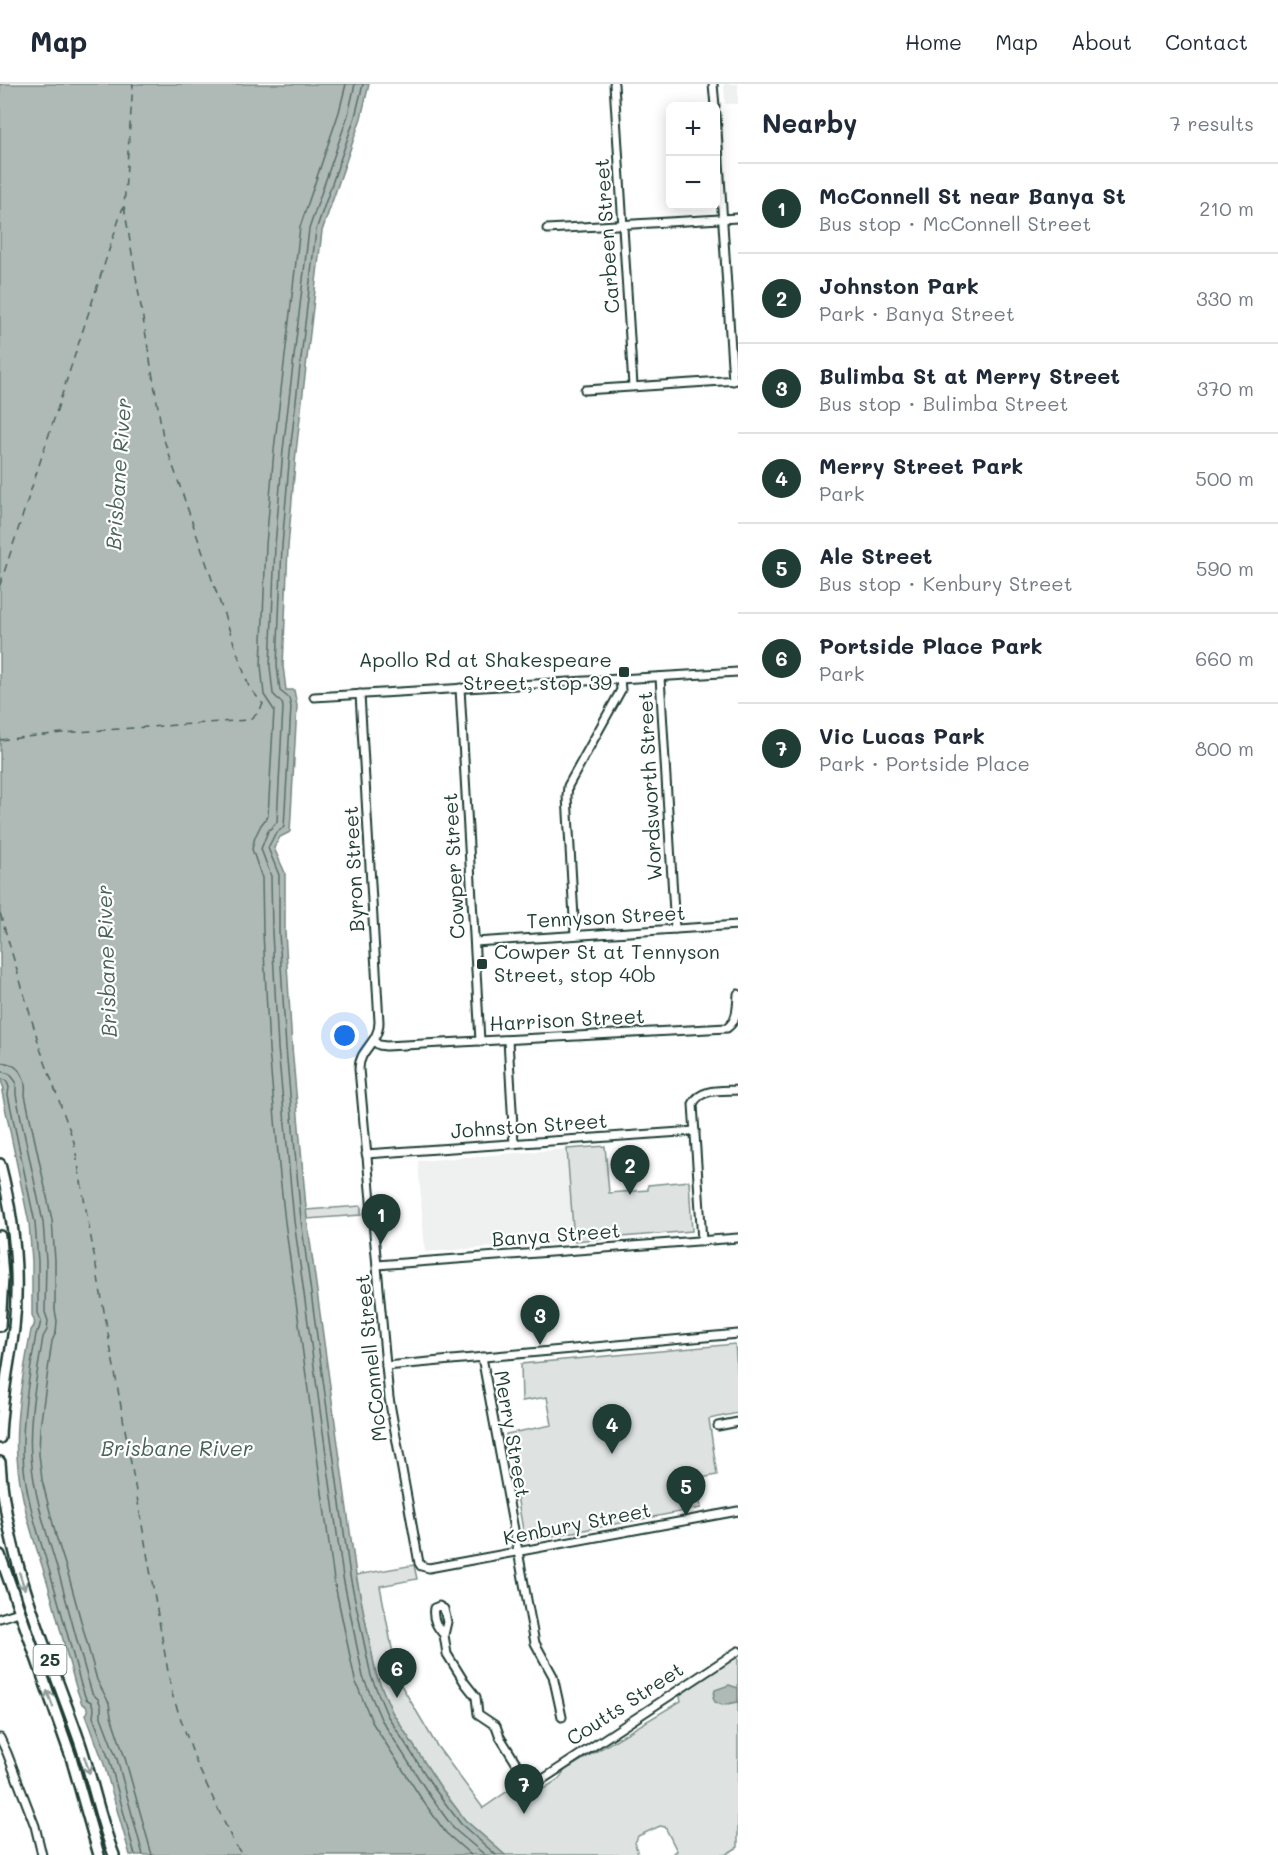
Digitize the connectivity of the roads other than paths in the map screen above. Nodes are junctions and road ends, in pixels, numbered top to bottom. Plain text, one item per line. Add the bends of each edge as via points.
1 (614, 84) edge
2 (713, 84) edge
3 (715, 102) edge
4 (719, 156) edge
5 (738, 218) edge
6 (723, 219) junction
7 (622, 225) junction
8 (547, 229) dead end
9 (736, 380) edge
10 (633, 386) junction
11 (585, 390) dead end
12 (738, 672) edge
13 (660, 676) junction
14 (620, 679) junction
15 (460, 688) junction
16 (360, 694) junction
17 (314, 697) dead end
18 (738, 925) edge
19 (675, 929) junction
20 (575, 934) junction
21 (475, 942) junction
22 (738, 994) edge
23 (508, 1040) junction
24 (373, 1041) junction
25 (480, 1041) junction
26 (738, 1090) edge
27 (695, 1131) junction
28 (514, 1144) junction
29 (366, 1154) junction
30 (0, 1164) edge
31 (0, 1236) edge
32 (738, 1238) edge
33 (702, 1241) junction
34 (377, 1265) junction
35 (0, 1326) edge
36 (738, 1334) edge
37 (482, 1357) junction
38 (386, 1366) junction
39 (738, 1422) edge
40 (718, 1426) dead end
41 (0, 1438) edge
42 (0, 1462) edge
43 (738, 1511) edge
44 (517, 1552) junction
45 (0, 1555) edge
46 (422, 1566) joint
47 (19, 1612) junction
48 (0, 1618) edge
49 (444, 1635) dead end
50 (738, 1651) edge
51 (562, 1717) dead end
52 (0, 1738) edge
53 (42, 1855) edge
54 (99, 1855) edge
55 (114, 1855) edge

1 - 7 street, Carbeen Street
2 - 3 street
4 - 6 street
5 - 6 street
6 - 7 street
6 - 9 street
7 - 8 street
7 - 10 street, Carbeen Street
9 - 10 street
10 - 11 street
12 - 13 street
13 - 14 street
13 - 19 street, Wordsworth Street
14 - 15 street
14 - 20 street via 621,690 568,786
15 - 16 street
15 - 21 street, Cowper Street
16 - 17 street
16 - 24 street, Byron Street via 379,1014 378,1033
18 - 19 street, Tennyson Street
19 - 20 street, Tennyson Street
20 - 21 street, Tennyson Street
21 - 25 street, Cowper Street
22 - 23 street, Harrison Street via 736,1019 727,1028
23 - 25 street, Harrison Street
23 - 28 street
24 - 25 street, Harrison Street via 386,1046
24 - 29 street, McConnell Street via 359,1063
26 - 27 street via 705,1092 696,1097
27 - 28 street, Johnston Street
27 - 33 street
28 - 29 street, Johnston Street
29 - 34 street, McConnell Street
30 - 41 highway via 13,1226 16,1276 14,1327
31 - 35 highway
32 - 33 street, Banya Street
33 - 34 street, Banya Street
34 - 38 street, McConnell Street
36 - 37 street
37 - 38 street
37 - 44 street, Merry Street
38 - 46 street, McConnell Street via 391,1418
39 - 40 street
42 -> 55 highway, 25 via 15,1557 89,1769
43 - 44 street, Kenbury Street
44 - 46 street, Kenbury Street
44 - 51 street, Merry Street via 535,1643 553,1676
45 - 47 highway, 25
47 - 48 street
54 -> 47 highway, 25 via 71,1757
49 - 50 street, Coutts Street via 448,1657 476,1696 478,1714 496,1726 531,1787
52 - 53 street via 36,1829

